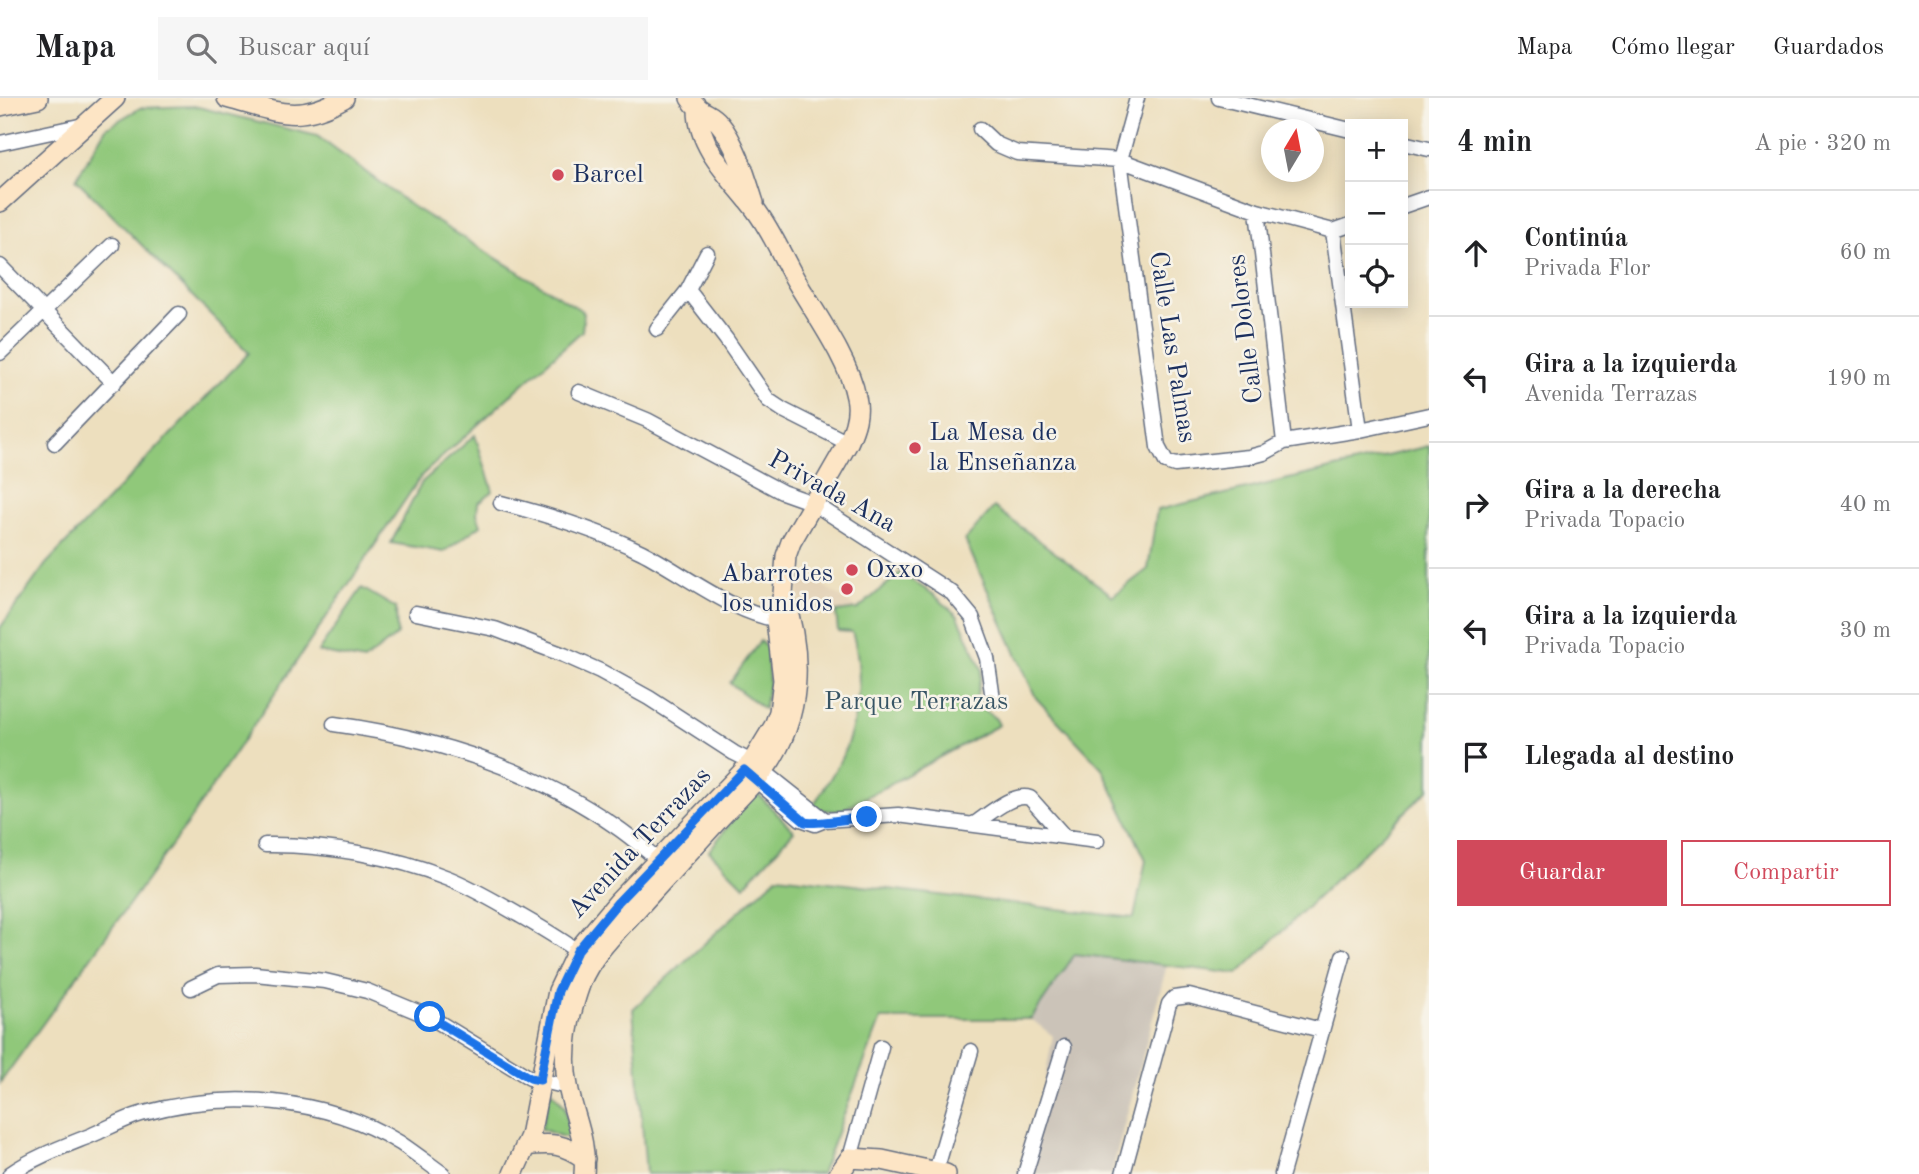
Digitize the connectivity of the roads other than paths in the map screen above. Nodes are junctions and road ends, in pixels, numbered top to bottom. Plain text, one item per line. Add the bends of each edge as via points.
1 (38, 98) edge
2 (115, 98) edge
3 (227, 98) edge
4 (344, 98) edge
5 (1137, 98) edge
6 (1219, 98) edge
7 (694, 104) edge
8 (0, 106) edge
9 (85, 125) junction
10 (980, 129) dead end
11 (1345, 129) edge
12 (0, 143) edge
13 (1408, 144) edge
14 (1429, 149) edge
15 (1120, 160) junction
16 (1429, 197) edge
17 (0, 202) edge
18 (1408, 204) edge
19 (1257, 211) junction
20 (1345, 227) edge
21 (1333, 231) junction
22 (112, 245) dead end
23 (707, 253) dead end
24 (0, 266) edge
25 (688, 290) junction
26 (44, 311) junction
27 (179, 314) dead end
28 (657, 329) dead end
29 (0, 353) edge
30 (114, 383) junction
31 (579, 392) dead end
32 (1429, 415) edge
33 (1360, 430) junction
34 (1284, 442) junction
35 (55, 443) dead end
36 (848, 443) junction
37 (501, 503) dead end
38 (813, 503) junction
39 (416, 613) dead end
40 (784, 620) junction
41 (993, 699) dead end
42 (334, 724) dead end
43 (750, 767) junction
44 (974, 824) junction
45 (1064, 836) junction
46 (1097, 841) dead end
47 (265, 845) dead end
48 (664, 865) junction
49 (1343, 956) dead end
50 (584, 957) junction
51 (191, 988) dead end
52 (1321, 1030) junction
53 (881, 1047) dead end
54 (1064, 1047) dead end
55 (971, 1051) dead end
56 (540, 1080) junction
57 (568, 1087) junction
58 (525, 1146) junction
59 (584, 1166) edge
60 (844, 1166) edge
61 (941, 1173) edge
62 (10, 1174) edge
63 (443, 1174) edge
64 (513, 1174) edge
65 (1025, 1174) edge
66 (1123, 1174) edge
67 (1282, 1174) edge

1 - 8 street
2 - 9 street
3 - 4 street via 293,115 322,110
5 - 15 street, Calle Las Palmas
6 - 11 street
7 - 36 street, Avenida Terrazas via 718,122 743,166 756,211 849,377 858,414
9 - 12 street
9 - 17 street
10 - 15 street via 996,144 1017,152
13 - 14 street
15 - 19 street
15 - 34 street, Calle Las Palmas via 1161,455 1175,465 1249,457
16 - 18 street
19 - 21 street
19 - 34 street, Calle Dolores
20 - 21 street
21 - 33 street
22 - 26 street
23 - 25 street
24 - 26 street
25 - 28 street
25 - 36 street via 768,400
26 - 29 street
26 - 30 street
27 - 30 street
30 - 35 street
31 - 38 street, Privada Ana via 647,420 782,492
32 - 33 street, Calle Las Palmas
33 - 34 street, Calle Las Palmas
36 - 38 street, Avenida Terrazas
37 - 40 street via 582,527 641,552 753,614
38 - 40 street, Avenida Terrazas via 786,556
38 - 41 street, Privada Ana via 962,603 987,658
39 - 43 street via 495,629 600,671 649,698
40 - 43 street, Avenida Terrazas via 779,712
42 - 48 street via 415,738 524,775 615,826
43 - 44 street via 793,805 825,820 898,814
43 - 48 street, Avenida Terrazas
44 - 45 street
44 - 45 street via 1024,796
45 - 46 street
47 - 50 street via 348,853 449,878 532,922
48 - 50 street, Avenida Terrazas via 595,927
49 - 52 street
50 - 56 street, Avenida Terrazas via 558,991
50 - 57 street, Avenida Terrazas via 565,1051
51 - 56 street via 218,975 255,974 326,981 367,991 430,1017
52 - 66 street via 1189,996 1174,998
52 - 67 street
53 - 60 street
54 - 65 street
55 - 61 street
56 - 57 street
56 - 58 street, Avenida Terrazas
57 - 59 street, Avenida Terrazas
58 - 59 street via 570,1148
58 - 64 street, Avenida Terrazas
60 - 61 street via 882,1160
62 - 63 street via 139,1115 188,1103 230,1100 268,1101 350,1119 399,1143

